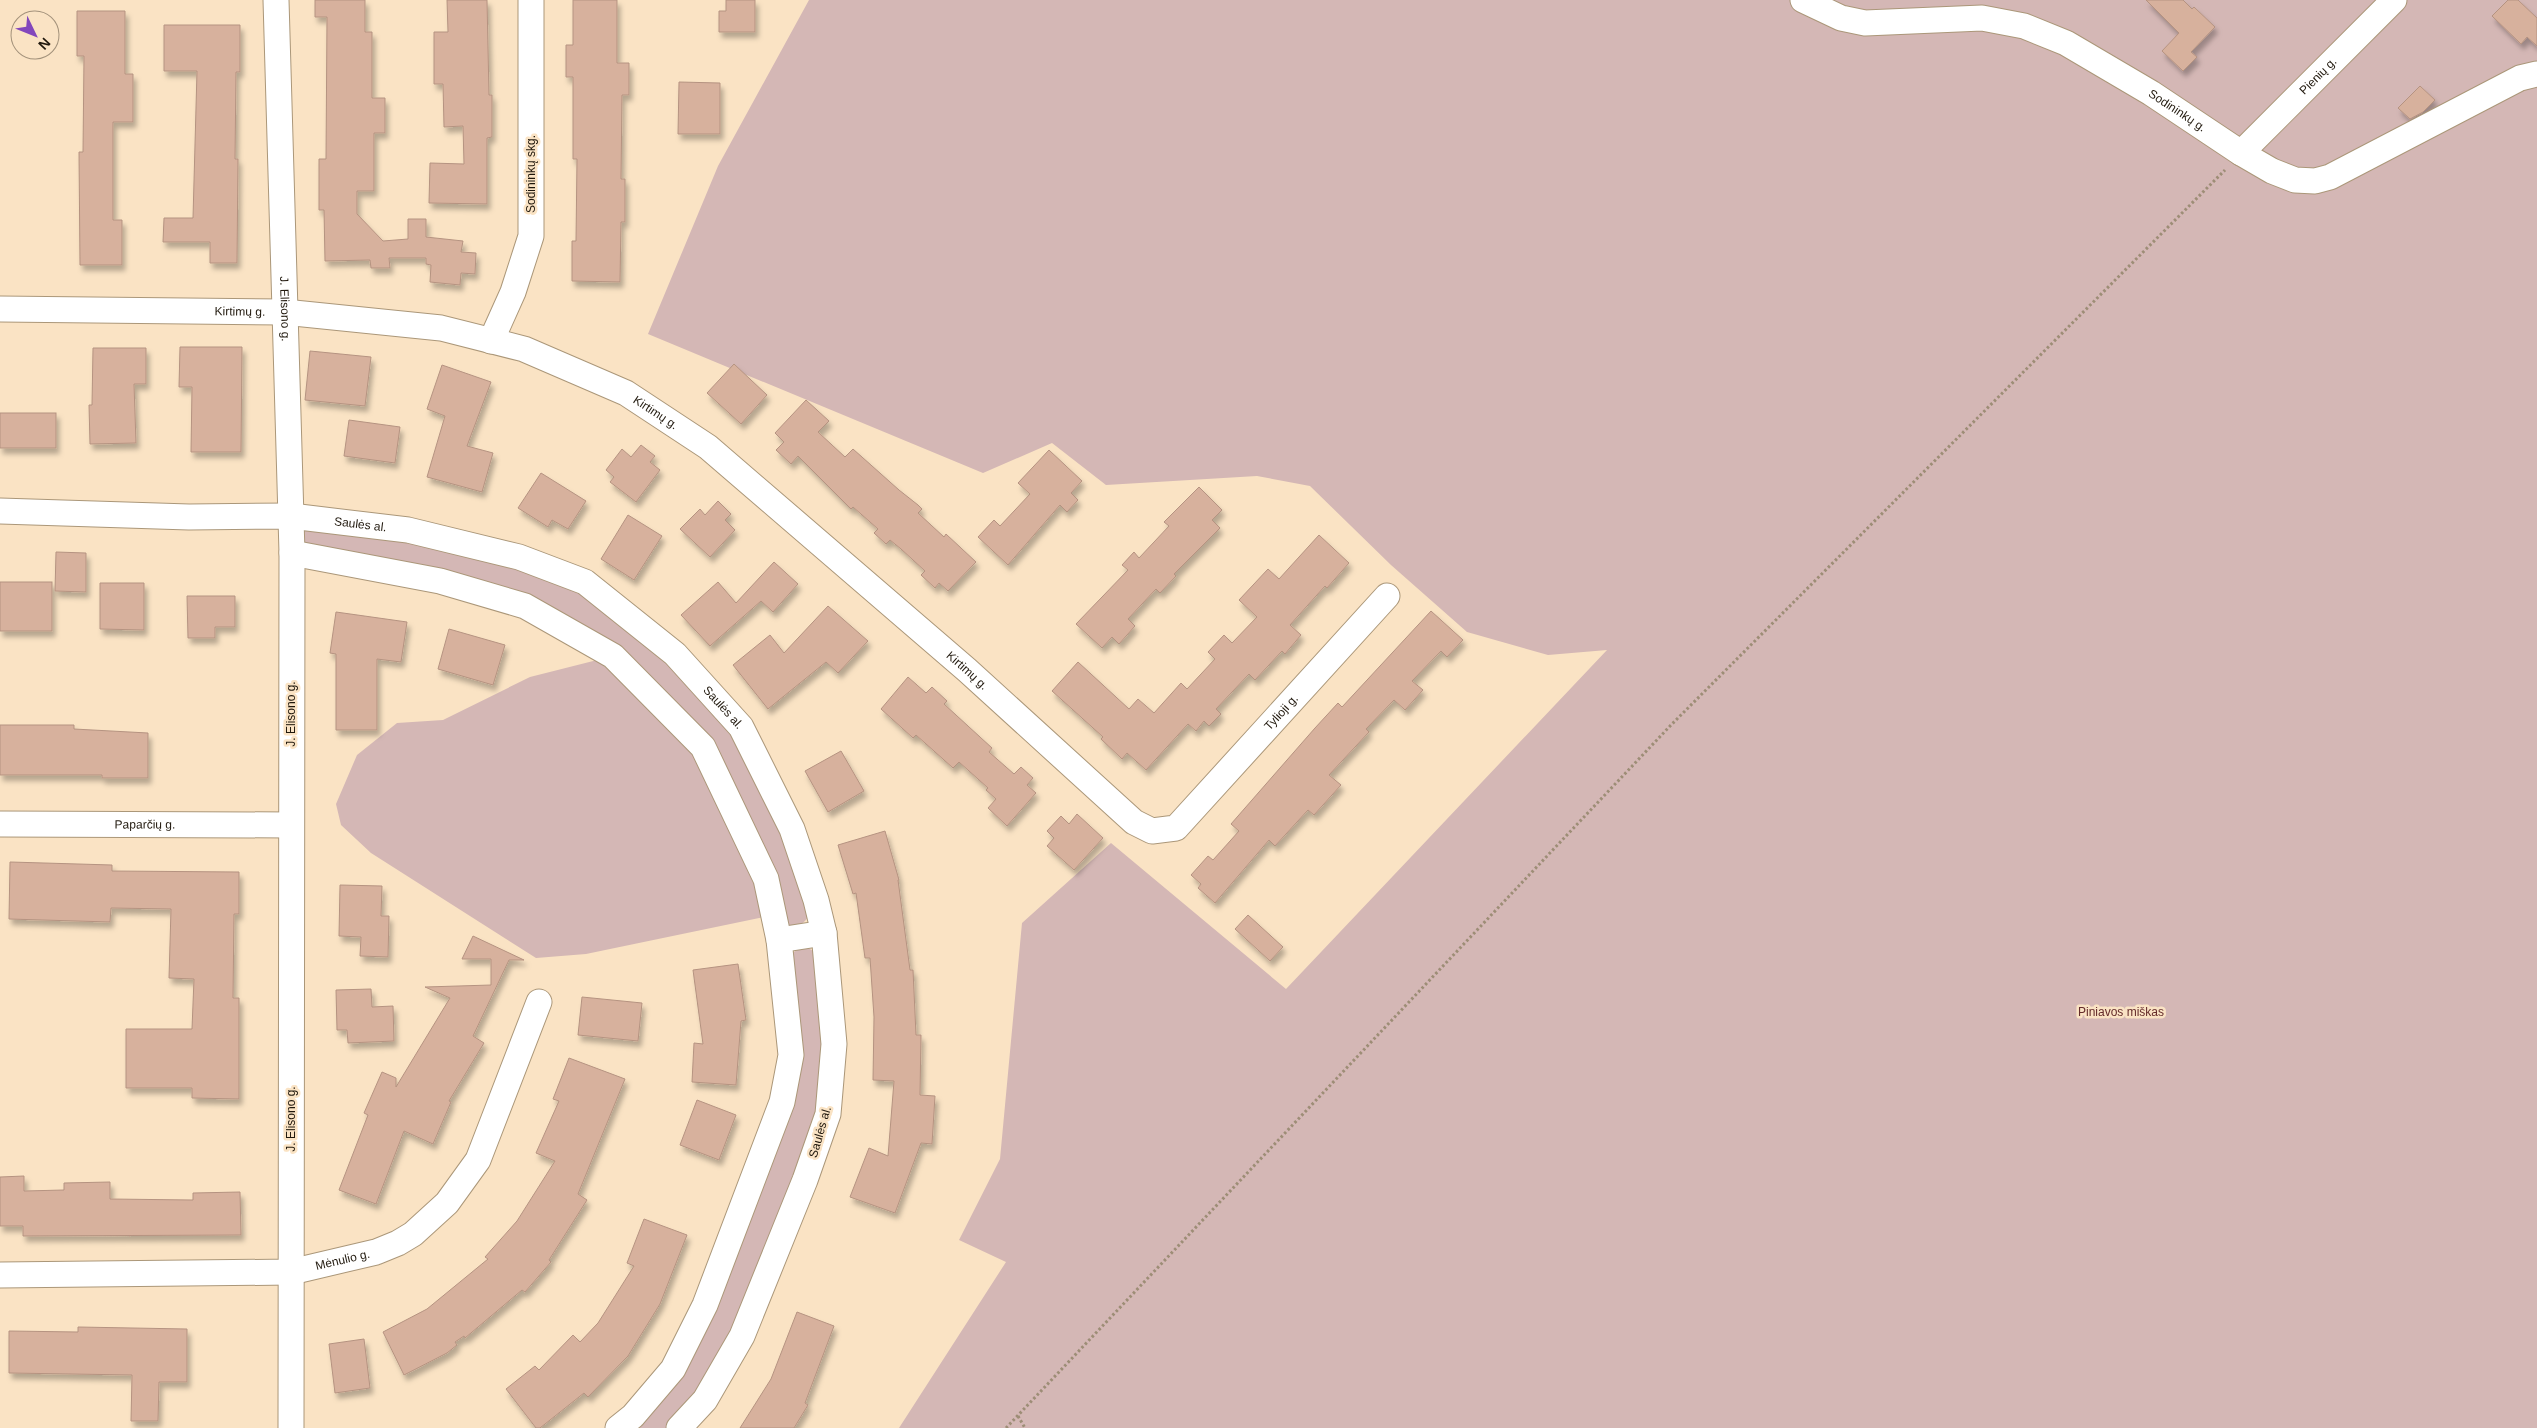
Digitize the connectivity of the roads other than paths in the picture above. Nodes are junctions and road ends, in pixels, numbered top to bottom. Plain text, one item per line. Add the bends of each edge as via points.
1 (276, 0) edge
2 (531, 0) edge
3 (1803, 0) edge
4 (2000, 0) edge
5 (2394, 0) edge
6 (1982, 18) junction
7 (2537, 74) edge
8 (2241, 153) junction
9 (0, 309) edge
10 (284, 312) junction
11 (491, 340) junction
12 (0, 511) edge
13 (291, 516) junction
14 (292, 553) junction
15 (1387, 596) dead end
16 (0, 824) edge
17 (291, 825) junction
18 (1176, 828) joint
19 (824, 933) junction
20 (779, 940) junction
21 (539, 1002) dead end
22 (291, 1272) junction
23 (0, 1275) edge
24 (291, 1428) edge
25 (618, 1428) edge
26 (679, 1428) edge

1 - 10 street, J. Elisono g.
2 - 11 street, Sodininkų skg. via 530,236 512,292
3 - 6 street, Sodininkų g. via 1841,18 1865,23
4 - 6 street
5 - 8 street, Pienių g.
6 - 8 street, Sodininkų g. via 2024,26 2066,42
7 - 8 street, Sodininkų g. via 2520,78 2322,179 2295,180
9 - 10 street, Kirtimų g.
10 - 11 street, Kirtimų g. via 441,328
10 - 13 street, J. Elisono g.
11 - 18 street, Kirtimų g. via 524,349 626,392 708,447 967,670 1134,822 1152,831
12 - 13 street, Saulės al. via 189,517
13 - 14 street, J. Elisono g.
13 - 19 street, Saulės al. via 408,530 519,557 585,582 675,654 741,728 792,829
14 - 17 street, J. Elisono g.
14 - 20 street via 440,581 525,606 614,656 703,747 766,879
15 - 18 street, Tylioji g.
16 - 17 street, Paparčių g.
17 - 22 street, J. Elisono g.
19 - 20 street
19 - 26 street, Saulės al. via 834,1044 828,1114 742,1336 705,1400
20 - 25 street via 791,1056 782,1102 706,1305 673,1370 633,1416
21 - 22 street, Mėnulio g. via 478,1160 447,1203 413,1234 398,1243 376,1252
22 - 23 street, Mėnulio g.
22 - 24 street, J. Elisono g.

